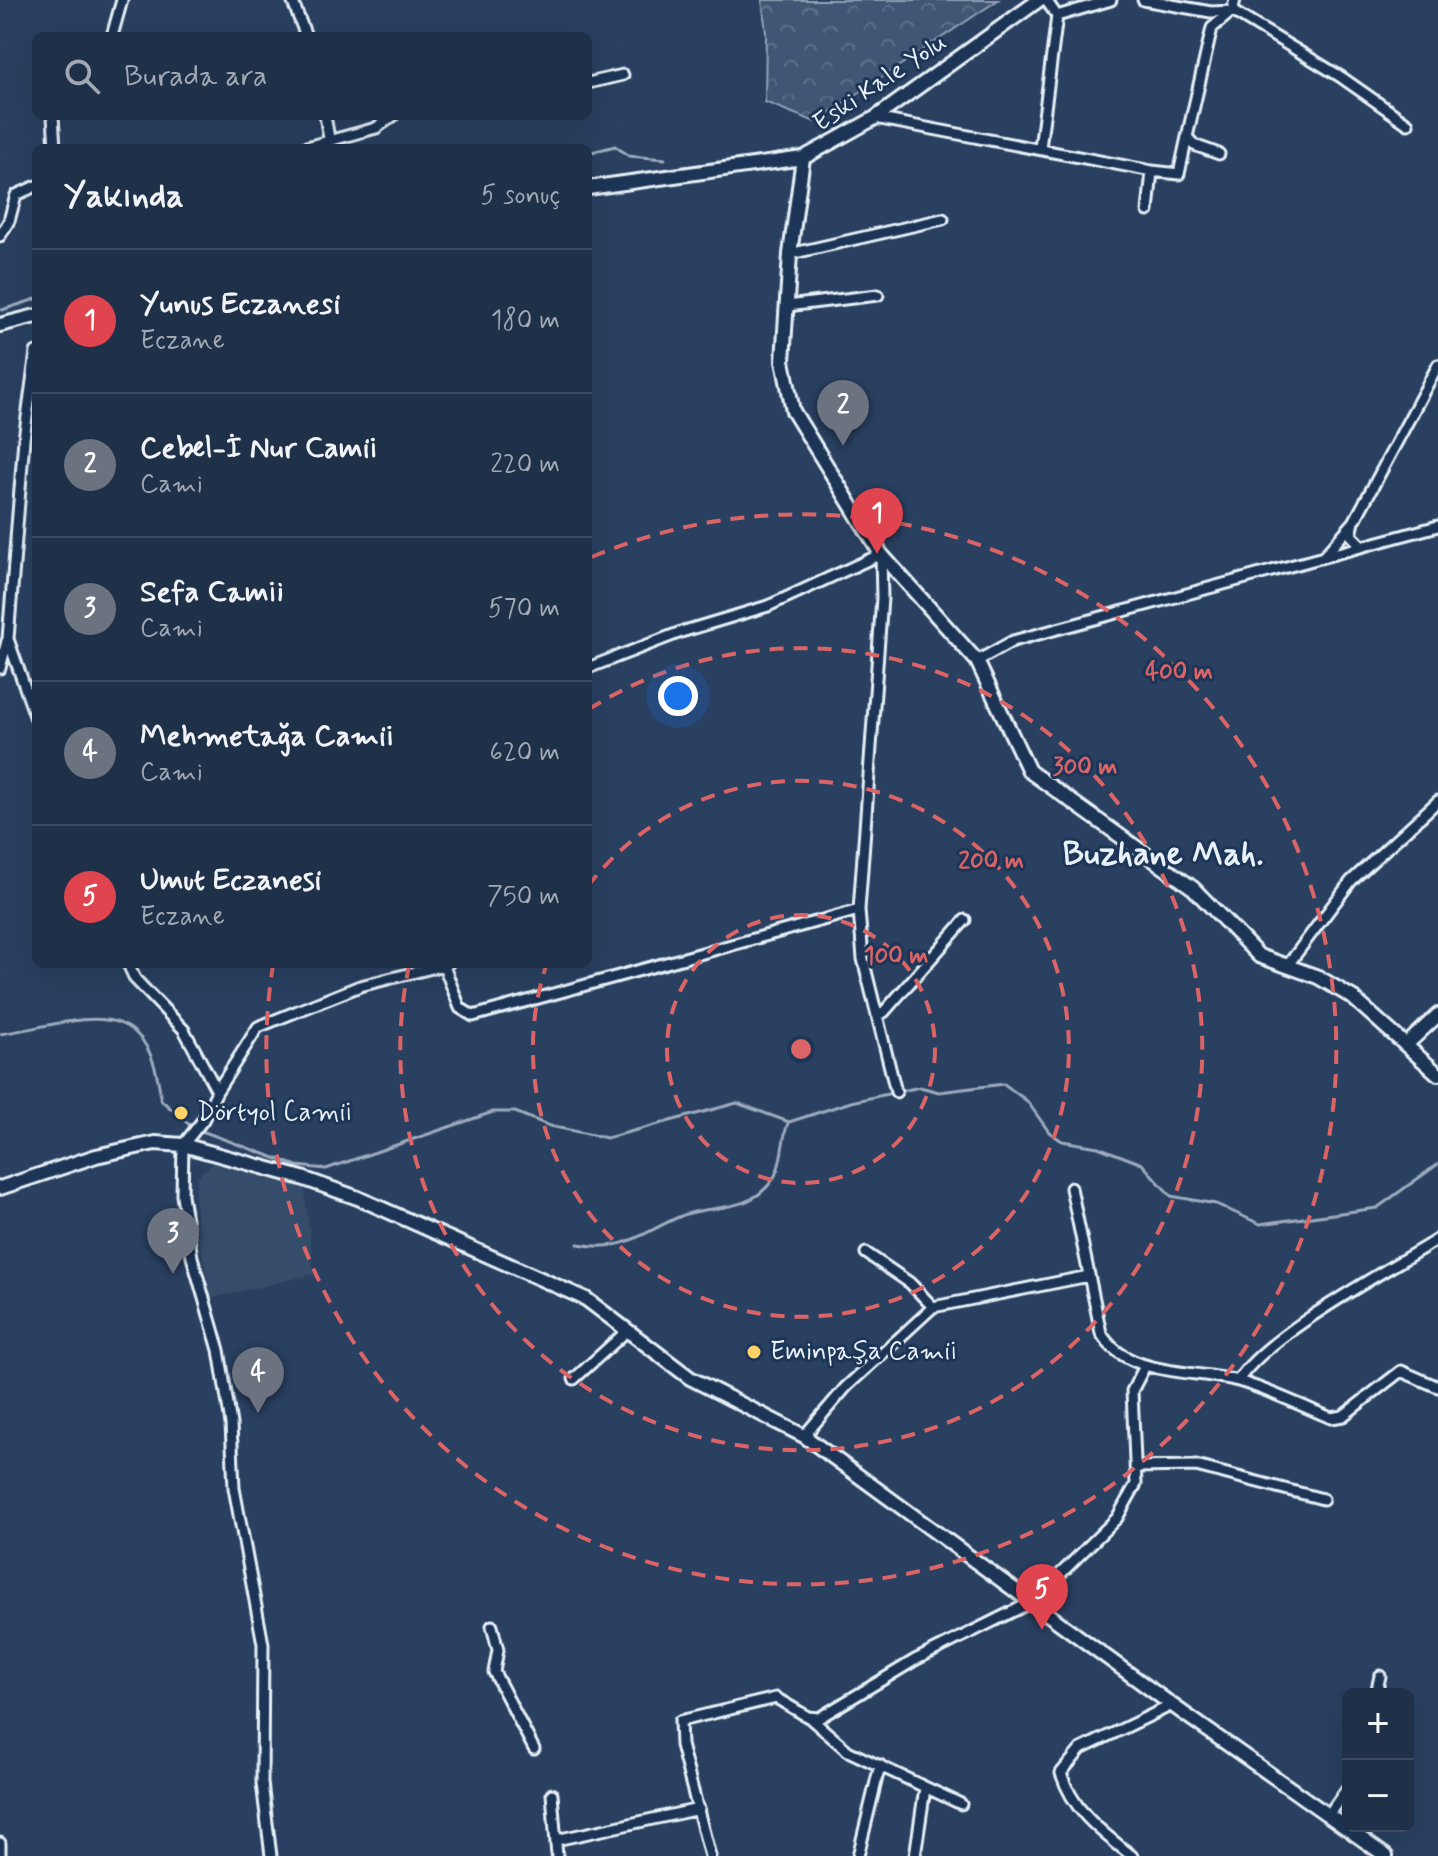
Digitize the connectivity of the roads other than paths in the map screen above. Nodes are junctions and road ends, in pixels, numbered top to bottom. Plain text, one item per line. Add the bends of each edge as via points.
1 (122, 0) edge
2 (292, 0) edge
3 (1039, 0) edge
4 (1046, 0) edge
5 (1111, 0) edge
6 (1143, 0) edge
7 (1235, 0) edge
8 (1232, 11) junction
9 (1057, 16) junction
10 (113, 32) edge
11 (304, 32) edge
12 (623, 75) dead end
13 (592, 82) edge
14 (875, 118) junction
15 (53, 120) edge
16 (326, 120) edge
17 (387, 120) edge
18 (1408, 124) dead end
19 (1187, 137) junction
20 (329, 138) junction
21 (55, 144) edge
22 (313, 144) edge
23 (1040, 148) junction
24 (1219, 154) dead end
25 (803, 158) junction
26 (1152, 171) junction
27 (592, 187) edge
28 (32, 188) edge
29 (1148, 211) dead end
30 (943, 219) dead end
31 (0, 236) edge
32 (790, 254) junction
33 (878, 295) dead end
34 (787, 306) junction
35 (32, 317) edge
36 (0, 325) edge
37 (1438, 365) edge
38 (32, 381) edge
39 (1354, 522) junction
40 (1438, 526) edge
41 (1362, 546) junction
42 (881, 554) junction
43 (1324, 556) junction
44 (8, 639) junction
45 (977, 661) junction
46 (592, 666) edge
47 (0, 668) edge
48 (32, 708) edge
49 (1438, 801) edge
50 (859, 910) junction
51 (965, 920) dead end
52 (1287, 966) junction
53 (130, 968) edge
54 (418, 968) edge
55 (448, 968) edge
56 (877, 1015) junction
57 (1438, 1015) edge
58 (1407, 1044) junction
59 (1438, 1074) edge
60 (217, 1091) junction
61 (896, 1092) dead end
62 (187, 1141) junction
63 (0, 1188) edge
64 (1071, 1188) dead end
65 (1438, 1239) edge
66 (866, 1253) dead end
67 (1089, 1276) junction
68 (933, 1307) junction
69 (628, 1330) junction
70 (1145, 1366) junction
71 (574, 1379) dead end
72 (1238, 1381) junction
73 (1438, 1387) edge
74 (804, 1436) junction
75 (1135, 1467) junction
76 (1323, 1499) dead end
77 (1032, 1602) junction
78 (492, 1626) dead end
79 (1380, 1676) dead end
80 (1377, 1688) edge
81 (1172, 1705) junction
82 (808, 1717) junction
83 (534, 1749) dead end
84 (880, 1765) junction
85 (925, 1788) junction
86 (552, 1794) dead end
87 (1342, 1796) edge
88 (961, 1804) dead end
89 (699, 1809) junction
90 (1329, 1814) junction
91 (556, 1840) junction
92 (0, 1843) edge
93 (0, 1856) edge
94 (271, 1856) edge
95 (557, 1856) edge
96 (710, 1856) edge
97 (858, 1856) edge
98 (915, 1856) edge
99 (1132, 1856) edge
100 (1386, 1856) edge

1 - 10 street
2 - 11 street
3 - 14 street, Eski Kale Yolu
4 - 9 street
5 - 9 street
6 - 8 street
7 - 8 street
8 - 18 street
8 - 19 street via 1212,28
9 - 23 street
12 - 13 street
14 - 23 street
14 - 25 street, Eski Kale Yolu
15 - 21 street
16 - 20 street
17 - 20 street via 376,128
19 - 24 street
19 - 26 street via 1179,174
20 - 22 street
23 - 26 street
25 - 27 street, Eski Kale Yolu
25 - 32 street
26 - 29 street
28 - 31 street via 16,195
30 - 32 street
32 - 34 street
33 - 34 street
34 - 42 street via 783,361 793,411
35 - 36 street
37 - 39 street
38 - 44 street
39 - 41 street via 1351,535
39 - 43 street
40 - 41 street
41 - 43 street
42 - 45 street
42 - 46 street via 768,606
42 - 50 street
43 - 45 street via 1013,641
44 - 47 street
44 - 48 street
45 - 52 street via 1029,771 1193,888 1259,956
49 - 52 street via 1351,881
50 - 55 street via 473,1016 460,1008
50 - 56 street via 863,959
51 - 56 street
52 - 58 street via 1352,997
53 - 60 street via 184,1030
54 - 60 street via 258,1027
56 - 61 street
57 - 58 street
58 - 59 street
60 - 62 street
62 - 63 street via 96,1156
62 - 69 street via 358,1198 586,1299
62 - 94 street via 182,1195 192,1257 219,1350 234,1488 263,1644 262,1783
64 - 67 street
65 - 72 street via 1323,1311 1246,1368
66 - 68 street via 910,1283
67 - 68 street
67 - 70 street via 1106,1343
68 - 74 street via 846,1387
69 - 71 street
69 - 74 street via 690,1378
70 - 72 street
70 - 75 street via 1132,1391
72 - 73 street via 1331,1418 1343,1416 1401,1371
74 - 77 street
75 - 76 street via 1196,1466
75 - 77 street via 1136,1484 1117,1518
77 - 81 street
77 - 82 street via 915,1660 832,1713
78 - 83 street via 498,1650 494,1672
79 - 80 street
81 - 90 street
81 - 99 street via 1081,1749 1061,1773 1083,1817
82 - 84 street via 848,1751
82 - 89 street via 776,1698 680,1721 681,1745
84 - 85 street
84 - 97 street
85 - 88 street
85 - 98 street
86 - 91 street
87 - 90 street
89 - 91 street
89 - 96 street
90 - 100 street
91 - 95 street
92 - 93 street

